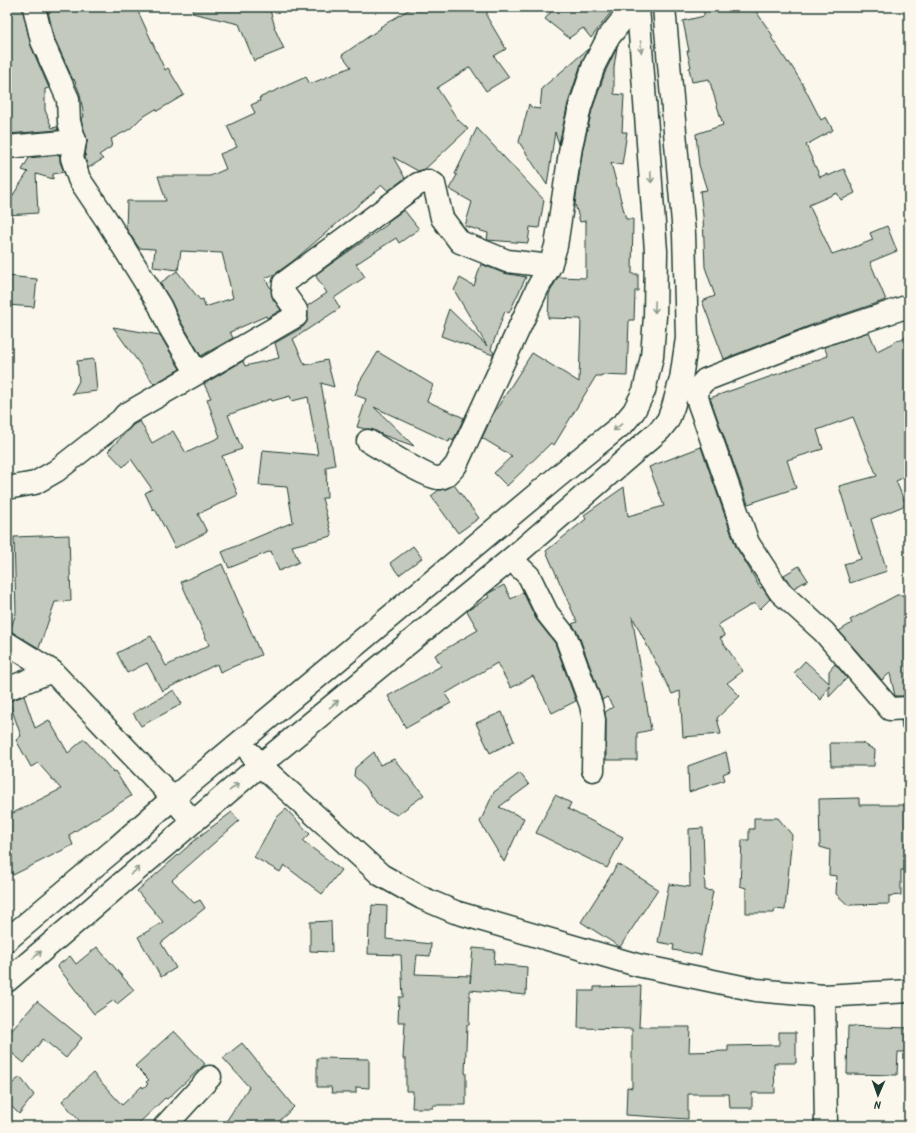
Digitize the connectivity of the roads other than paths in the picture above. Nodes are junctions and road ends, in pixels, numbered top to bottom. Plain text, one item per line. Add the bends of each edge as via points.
1 (34, 7) edge
2 (664, 7) edge
3 (638, 8) edge
4 (75, 141) junction
5 (7, 147) edge
6 (550, 266) junction
7 (909, 306) edge
8 (203, 370) junction
9 (368, 441) dead end
10 (7, 488) edge
11 (511, 558) junction
12 (7, 643) edge
13 (52, 671) junction
14 (7, 689) edge
15 (909, 708) edge
16 (240, 742) junction
17 (260, 765) junction
18 (593, 770) dead end
19 (173, 798) junction
20 (194, 822) junction
21 (7, 940) edge
22 (7, 981) edge
23 (909, 991) edge
24 (824, 996) junction
25 (210, 1077) dead end
26 (165, 1126) edge
27 (826, 1126) edge

1 - 4 street via 42,41 68,99 68,122
2 - 11 street via 684,234 686,338 681,379 668,420 660,430
3 - 6 street via 623,19 608,38 594,65 571,146 556,246
3 -> 16 street via 656,251 652,356 644,390 634,411 624,423
4 - 5 street
4 - 8 street via 72,158 79,179 160,306 192,364
6 - 8 street via 507,261 460,242 442,218 434,184 428,181 418,184 284,283 283,292 296,310 296,316
6 - 9 street via 456,465 445,477 437,478 423,472
7 - 15 street via 813,338 706,380 698,388 697,398 748,543 780,592 824,632 890,709
8 - 10 street via 125,415 56,472 34,483
17 -> 11 street
11 - 18 street via 529,576 547,613 566,636 593,713
12 - 13 street
13 - 14 street
13 - 19 street
16 - 17 street
16 - 19 street
20 -> 17 street
17 - 24 street via 381,874 422,898 455,912 637,965 756,990
19 - 20 street
19 - 21 street
22 -> 20 street
23 - 24 street
24 - 27 street
25 - 26 street

